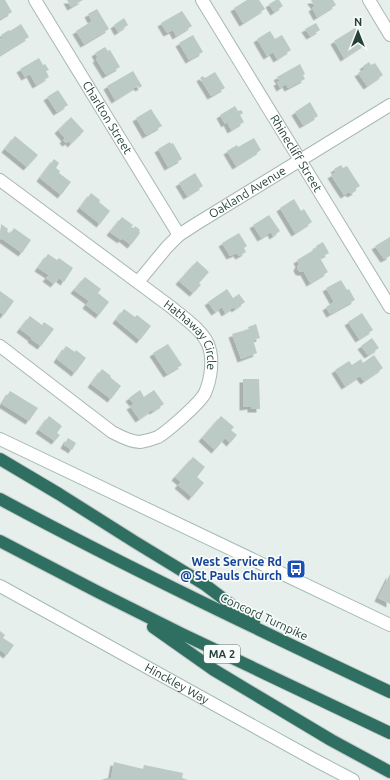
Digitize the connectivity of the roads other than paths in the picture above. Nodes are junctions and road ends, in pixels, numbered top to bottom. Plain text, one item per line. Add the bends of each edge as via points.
1 (35, 0) edge
2 (202, 0) edge
3 (369, 0) edge
4 (390, 35) edge
5 (390, 105) edge
6 (300, 160) junction
7 (0, 180) edge
8 (179, 235) junction
9 (138, 282) junction
10 (390, 307) edge
11 (0, 346) edge
12 (0, 439) edge
13 (0, 459) edge
14 (0, 499) edge
15 (0, 541) edge
16 (0, 586) edge
17 (125, 606) junction
18 (390, 625) edge
19 (276, 638) junction
20 (390, 692) edge
21 (390, 733) edge
22 (390, 772) edge
23 (353, 780) edge

1 - 8 street, Charlton Street
2 - 6 street, Rhinecliff Street
3 - 4 street
5 - 6 street, Oakland Avenue
6 - 8 street, Oakland Avenue
6 - 10 street, Rhinecliff Street
7 - 9 street, Hathaway Circle
8 - 9 street, Oakland Avenue
9 - 11 street, Hathaway Circle via 195,328 203,336 210,353 211,370 204,394 156,438 132,441 112,432
12 - 18 street
13 - 19 highway via 204,584
14 - 19 highway, Concord Turnpike via 144,575
15 - 17 highway, MA 2
16 - 23 street, Hinckley Way
17 - 21 highway, MA 2
17 - 22 highway via 214,670
19 - 20 highway, Concord Turnpike

